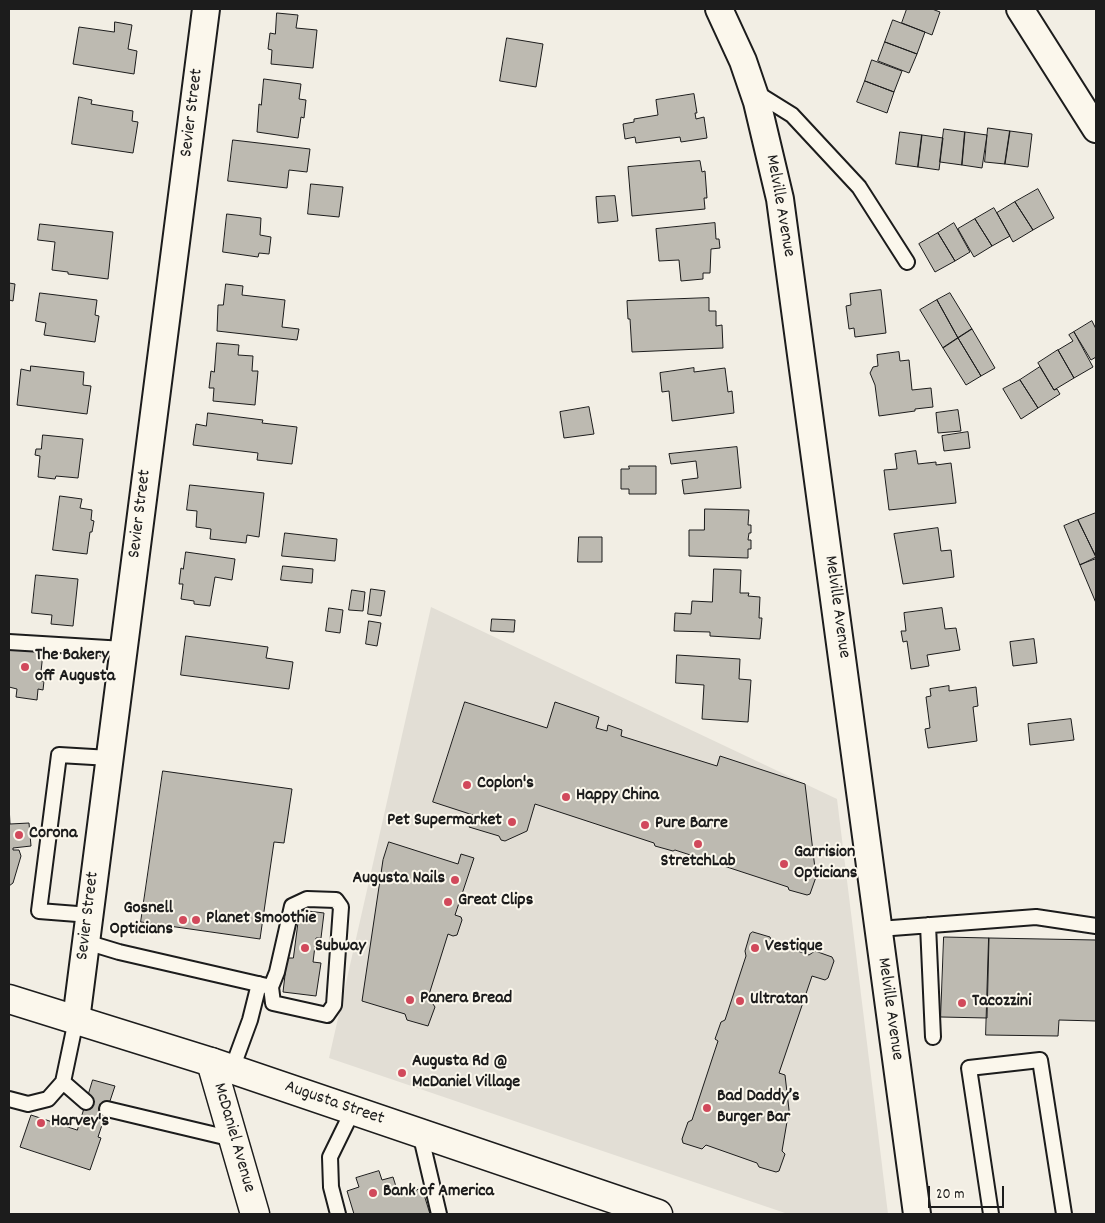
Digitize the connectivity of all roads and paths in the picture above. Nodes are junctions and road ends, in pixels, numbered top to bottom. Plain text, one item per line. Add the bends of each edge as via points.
1 (206, 9) edge
2 (719, 9) edge
3 (1020, 9) edge
4 (754, 92) junction
5 (1096, 129) edge
6 (907, 262) dead end
7 (9, 642) edge
8 (124, 650) junction
9 (110, 758) junction
10 (90, 914) junction
11 (928, 925) junction
12 (1096, 926) edge
13 (879, 929) junction
14 (86, 942) junction
15 (265, 985) junction
16 (9, 999) edge
17 (76, 1020) junction
18 (933, 1037) dead end
19 (222, 1066) junction
20 (63, 1082) junction
21 (9, 1099) edge
22 (86, 1102) dead end
23 (107, 1109) dead end
24 (353, 1110) junction
25 (420, 1133) junction
26 (234, 1139) junction
27 (255, 1214) edge
28 (338, 1214) edge
29 (439, 1214) edge
30 (658, 1214) edge
31 (917, 1214) edge
32 (991, 1214) edge
33 (1064, 1214) edge

1 - 8 street, Sevier Street
2 - 4 street, Melville Avenue
3 - 5 street
4 - 6 lane via 792,115 858,187
4 - 13 street, Melville Avenue via 780,199
7 - 8 lane
8 - 9 street, Sevier Street
9 - 10 street, Sevier Street
9 - 10 lane via 58,755 39,911
10 - 14 street, Sevier Street
11 - 12 lane via 1036,917
11 - 13 lane
11 - 18 lane
13 - 31 street, Melville Avenue
14 - 15 lane
14 - 17 street, Sevier Street
15 - 15 lane via 273,1003 327,1015 334,1005 341,907 336,900 308,899 292,906 278,972
15 - 19 lane via 250,1020
16 - 17 main road, Augusta Street
17 - 19 main road, Augusta Street
17 - 20 lane
19 - 24 main road, Augusta Street
19 - 26 main road, McDaniel Avenue
20 - 21 lane via 48,1099 28,1104
20 - 22 lane
23 - 26 lane
24 - 25 main road, Augusta Street
24 - 28 lane via 330,1157 331,1187
25 - 29 lane
25 - 30 main road, Augusta Street
26 - 27 main road, McDaniel Avenue
32 - 33 lane via 969,1068 1040,1060

